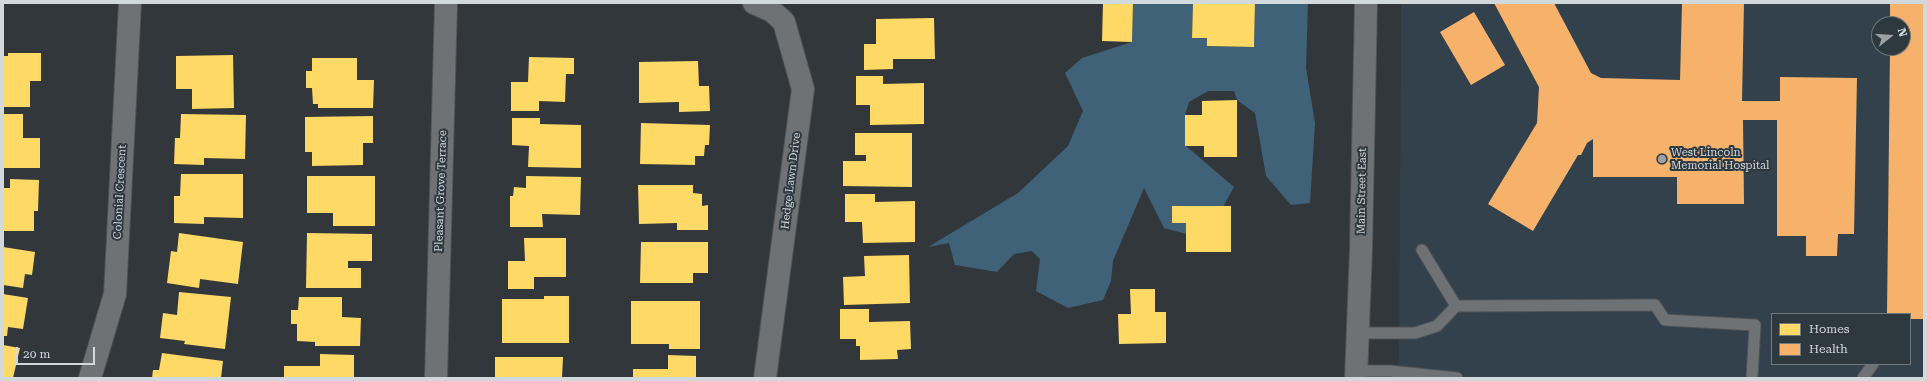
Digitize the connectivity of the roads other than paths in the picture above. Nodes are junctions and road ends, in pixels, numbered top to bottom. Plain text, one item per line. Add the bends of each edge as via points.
1 (130, 3) edge
2 (446, 3) edge
3 (754, 3) edge
4 (1366, 3) edge
5 (1422, 250) dead end
6 (1456, 306) junction
7 (1358, 333) junction
8 (1872, 365) edge
9 (1356, 374) edge
10 (90, 378) edge
11 (436, 378) edge
12 (765, 378) edge
13 (1457, 378) edge
14 (1752, 378) edge
15 (1863, 378) edge

1 - 10 street, Colonial Crescent via 115,294
2 - 11 street, Pleasant Grove Terrace
3 - 12 street, Hedge Lawn Drive via 772,11 784,22 802,89
4 - 7 street, Main Street East
5 - 6 lane
6 - 7 lane via 1437,326 1415,333
6 - 14 lane via 1655,305 1665,320 1755,325
7 - 9 street, Main Street East
8 - 15 lane
9 - 13 lane via 1390,371

